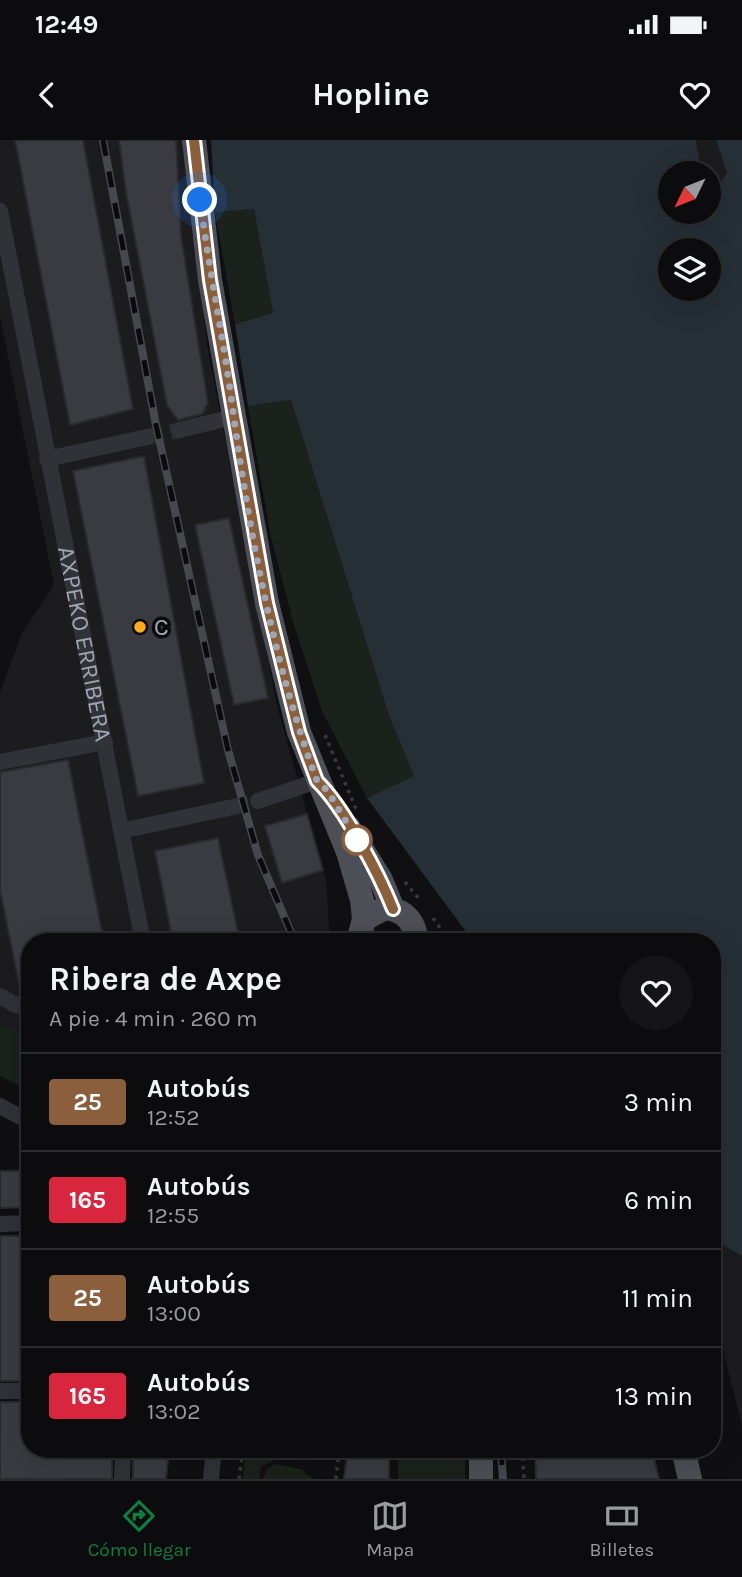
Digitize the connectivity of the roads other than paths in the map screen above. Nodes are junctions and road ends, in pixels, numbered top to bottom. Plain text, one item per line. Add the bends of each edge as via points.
1 (194, 140) edge
2 (0, 211) edge
3 (233, 417) junction
4 (180, 430) tunnel mouth
5 (147, 437) tunnel mouth
6 (47, 459) junction
7 (105, 742) junction
8 (0, 762) edge
9 (317, 781) junction
10 (258, 801) tunnel mouth
11 (233, 807) tunnel mouth
12 (121, 831) junction
13 (393, 909) junction
14 (361, 930) edge
15 (141, 933) edge
16 (417, 933) edge
17 (0, 996) edge
18 (21, 1004) edge
19 (0, 1106) edge
20 (21, 1117) edge
21 (21, 1223) edge
22 (0, 1224) edge
23 (0, 1391) edge
24 (21, 1391) edge
25 (123, 1458) edge
26 (213, 1458) edge
27 (481, 1458) edge
28 (685, 1458) edge
29 (122, 1479) edge
30 (211, 1479) edge
31 (481, 1479) edge
32 (690, 1479) edge

1 - 3 main road via 210,280
2 - 6 street, AXPEKO ERRIBERA
3 - 4 street
3 - 9 main road via 267,603 299,732
5 - 6 street
6 - 7 street, AXPEKO ERRIBERA
7 - 8 street
7 - 12 street, AXPEKO ERRIBERA
9 - 10 street
9 - 13 main road via 366,853
9 - 14 main road via 348,852 362,900
11 - 12 street
12 - 15 street, AXPEKO ERRIBERA
13 - 14 main road via 377,910
13 - 16 main road via 411,922
17 - 18 street
19 - 20 street
21 - 22 street
23 - 24 street
25 - 29 street
26 - 30 street
27 - 31 main road
28 - 32 main road

